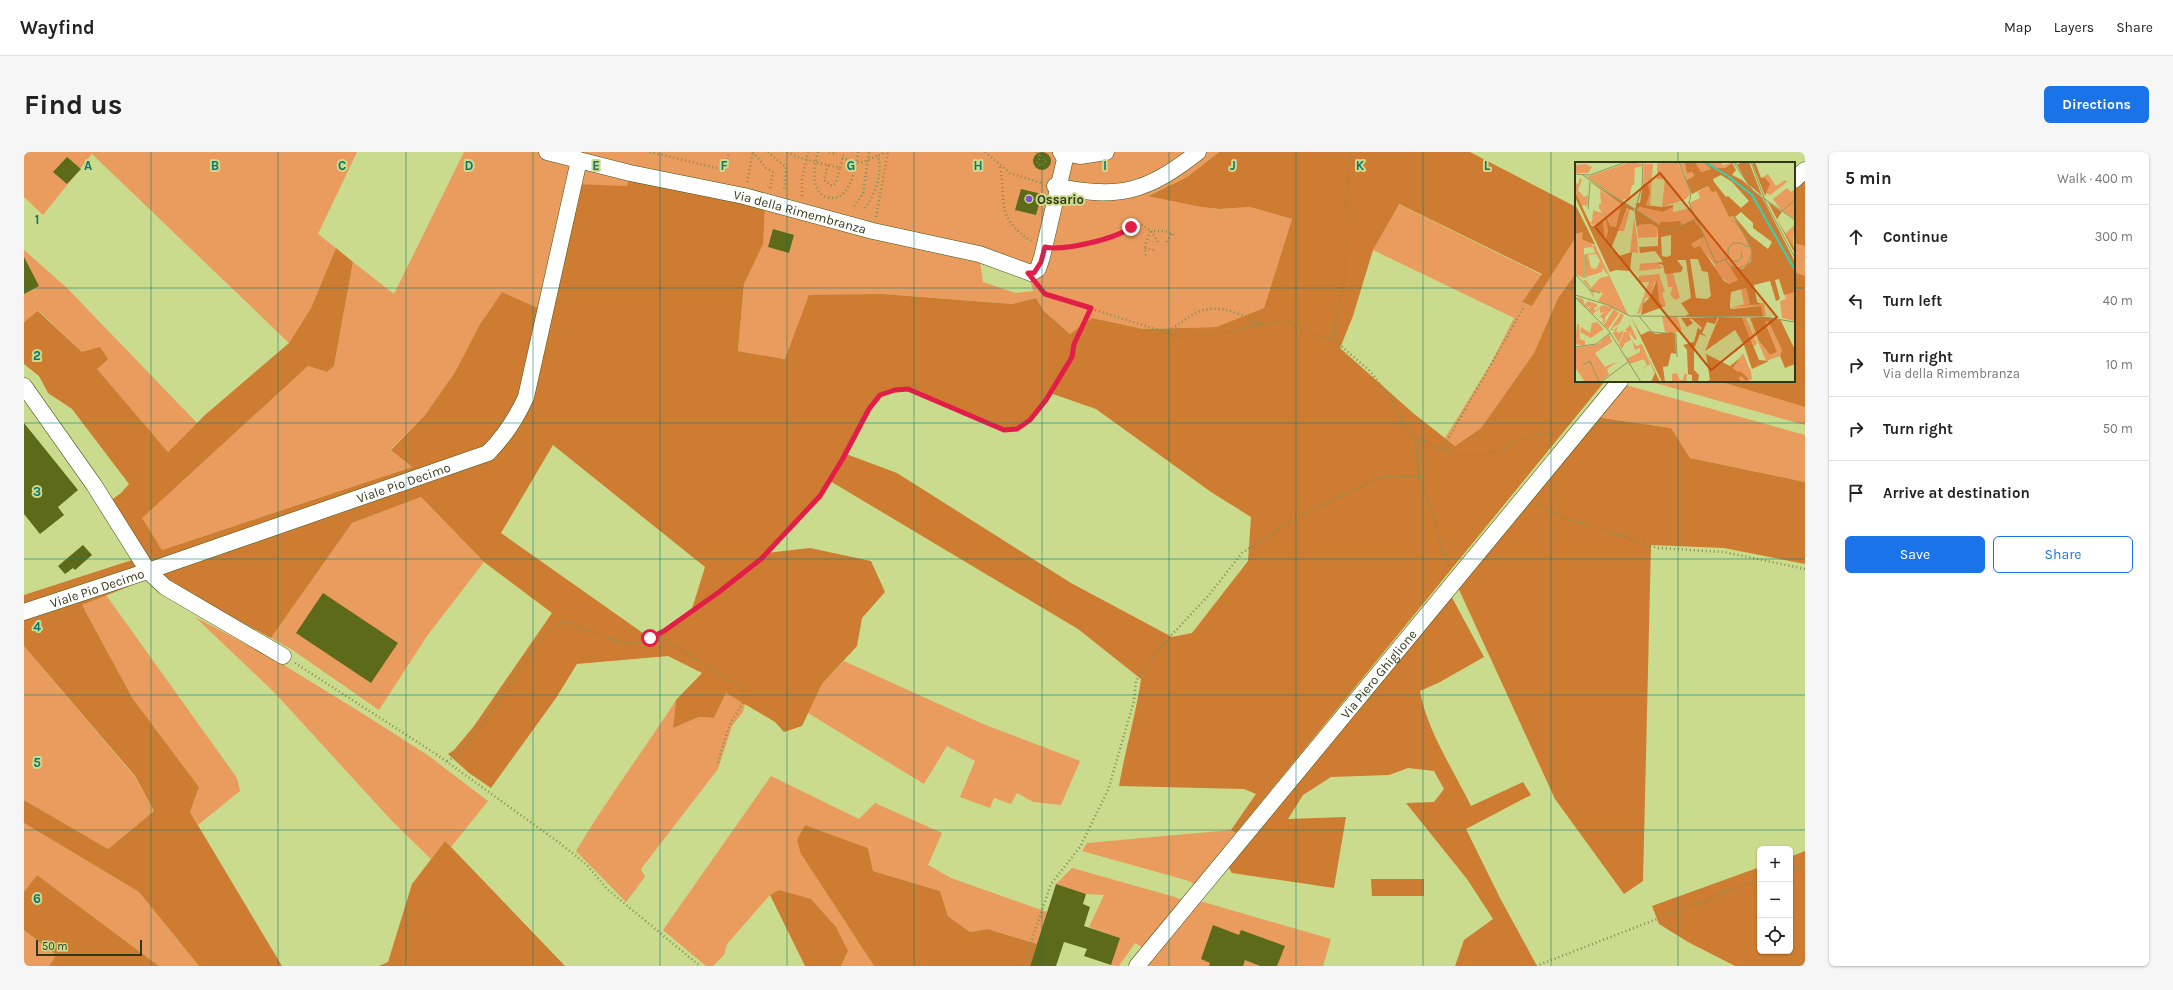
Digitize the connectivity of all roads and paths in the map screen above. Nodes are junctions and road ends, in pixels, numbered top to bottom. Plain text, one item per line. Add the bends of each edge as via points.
1 (547, 152) edge
2 (650, 152) edge
3 (729, 152) edge
4 (753, 152) edge
5 (768, 152) edge
6 (787, 152) edge
7 (808, 152) edge
8 (818, 152) edge
9 (829, 152) edge
10 (844, 152) edge
11 (858, 152) edge
12 (869, 152) edge
13 (887, 152) edge
14 (985, 152) edge
15 (1036, 152) edge
16 (1041, 152) edge
17 (1061, 152) edge
18 (1106, 152) edge
19 (1198, 152) edge
20 (1350, 152) edge
21 (794, 154) edge
22 (837, 154) dead end
23 (878, 156) junction
24 (842, 158) junction
25 (579, 160) junction
26 (806, 160) junction
27 (868, 161) junction
28 (815, 162) junction
29 (856, 162) junction
30 (828, 165) junction
31 (1000, 167) junction
32 (840, 168) junction
33 (1805, 170) edge
34 (1795, 179) edge
35 (1057, 186) junction
36 (770, 189) dead end
37 (784, 191) dead end
38 (744, 196) junction
39 (802, 196) dead end
40 (854, 206) dead end
41 (865, 208) dead end
42 (873, 232) junction
43 (1151, 232) junction
44 (1172, 233) junction
45 (1177, 236) dead end
46 (1158, 242) dead end
47 (1167, 242) dead end
48 (1145, 248) junction
49 (1154, 250) dead end
50 (1044, 252) junction
51 (1146, 258) dead end
52 (1028, 273) junction
53 (1524, 307) dead end
54 (1091, 308) junction
55 (1261, 324) junction
56 (1165, 333) junction
57 (1333, 339) junction
58 (1619, 382) edge
59 (24, 386) edge
60 (1575, 434) junction
61 (1416, 438) junction
62 (1443, 448) junction
63 (1419, 476) junction
64 (1524, 494) junction
65 (1805, 570) edge
66 (148, 571) junction
67 (1452, 582) junction
68 (24, 612) edge
69 (657, 634) junction
70 (283, 656) joint
71 (447, 761) junction
72 (718, 762) dead end
73 (1805, 864) edge
74 (1793, 868) edge
75 (1757, 880) edge
76 (700, 966) edge
77 (1022, 966) edge
78 (1137, 966) edge
79 (1536, 966) edge

1 - 25 street, Via della Rimembranza
2 - 3 path via 725,170
4 - 36 path via 766,168 773,172
4 - 38 path
5 - 37 path via 786,167
6 - 21 path
7 - 26 path
8 - 28 path
9 - 22 path
10 - 24 path
11 - 29 path
12 - 27 path
13 - 23 path
13 - 42 path
14 - 31 path
15 - 16 path via 1040,157 1037,162 1041,166 1046,161 1041,157
17 - 18 street via 1080,156
17 - 35 street via 1064,159
19 - 35 street via 1158,180 1121,193 1099,193
20 - 57 path via 1346,204 1348,246
21 - 26 path
23 - 27 path
23 - 41 path via 880,163 877,185
24 - 29 path
24 - 32 path
25 - 38 street, Via della Rimembranza
25 - 66 street, Viale Pio Decimo via 526,397 518,415 494,447 477,458
26 - 28 path
26 - 39 path
27 - 29 path
27 - 40 path via 862,194
28 - 29 path via 816,186 819,192 832,198 843,194 848,187
28 - 30 path
30 - 32 path
30 - 32 path via 824,180 832,186 838,179
31 - 35 path via 1010,173
31 - 50 path via 1001,196 1007,216 1021,234
33 - 34 street
35 - 50 street
38 - 42 street, Via della Rimembranza
42 - 52 street, Via della Rimembranza via 979,254
43 - 44 path via 1160,230
43 - 46 path
43 - 48 path
43 - 50 path via 1141,224 1110,238
44 - 45 path
44 - 47 path
48 - 49 path
48 - 51 path
50 - 52 street via 1036,271
52 - 54 path via 1045,294
53 - 62 path
54 - 56 path
54 - 69 path via 1064,371 1030,420 1017,429 1004,430 908,389 880,395 869,409 820,496 780,540 741,576
55 - 56 path via 1234,332 1193,337
55 - 56 path via 1236,312 1212,308 1196,313
55 - 57 path via 1288,320 1302,331
57 - 61 path via 1370,371 1391,398 1406,429
58 - 60 street, Via Piero Ghiglione
59 - 66 street via 94,485
60 - 62 path via 1542,434 1516,440 1504,450 1479,455 1457,455
60 - 64 street, Via Piero Ghiglione
61 - 62 path
61 - 63 path
63 - 67 path via 1432,510
63 - 77 path via 1380,477 1296,517 1242,553 1209,595 1164,643 1136,681 1134,701 1108,790 1080,847 1051,884
64 - 65 path via 1543,508 1563,517 1658,548 1724,552
64 - 67 street, Via Piero Ghiglione
66 - 68 street, Viale Pio Decimo
66 - 70 street via 165,587
67 - 78 street, Via Piero Ghiglione
69 - 71 path via 638,643 620,642 584,629 574,622 559,623 546,633 458,755
69 - 72 path via 742,688 745,696 740,710 730,724
70 - 71 path
71 - 76 path via 587,865 606,889
73 - 74 path
75 - 79 path

